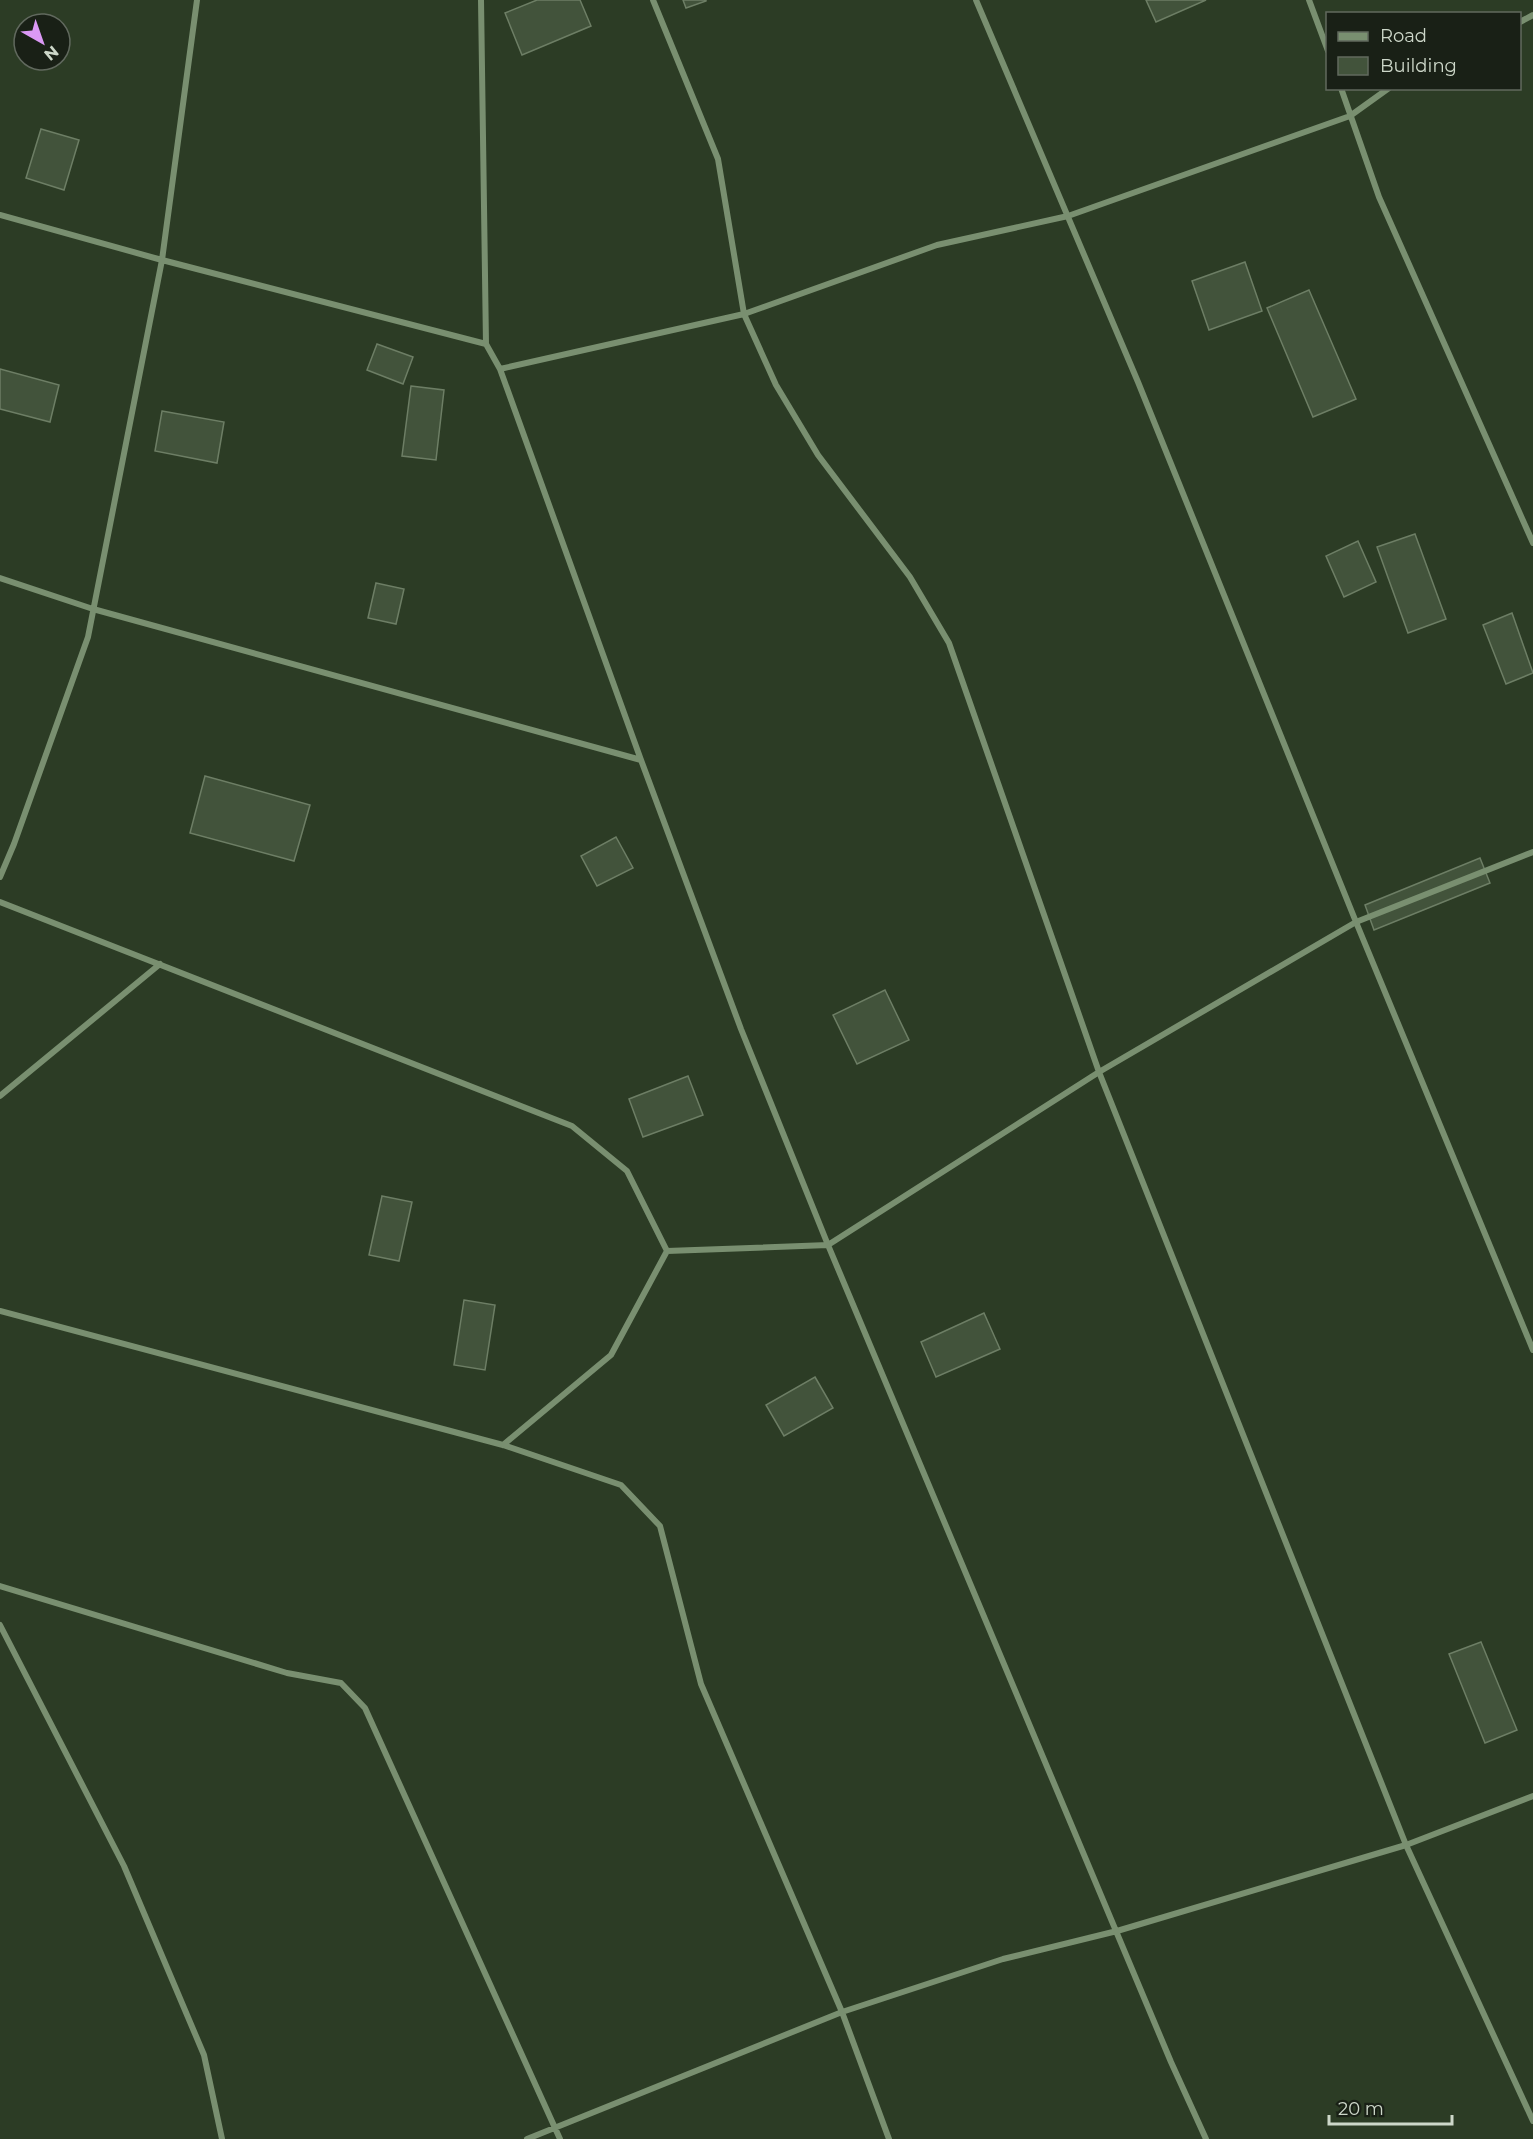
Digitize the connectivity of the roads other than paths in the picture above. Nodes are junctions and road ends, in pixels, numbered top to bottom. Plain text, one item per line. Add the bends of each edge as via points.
1 (197, 0) edge
2 (653, 0) edge
3 (976, 0) edge
4 (1309, 0) edge
5 (481, 1) edge
6 (1326, 46) edge
7 (1342, 90) edge
8 (1386, 90) edge
9 (1350, 116) junction
10 (0, 215) edge
11 (1068, 216) junction
12 (162, 260) junction
13 (744, 314) junction
14 (486, 344) junction
15 (500, 369) junction
16 (1533, 543) edge
17 (0, 578) edge
18 (93, 609) junction
19 (641, 760) junction
20 (1533, 852) edge
21 (0, 877) edge
22 (0, 902) edge
23 (1356, 922) junction
24 (160, 964) junction
25 (1099, 1072) junction
26 (0, 1096) edge
27 (828, 1245) junction
28 (667, 1251) junction
29 (0, 1311) edge
30 (1533, 1350) edge
31 (503, 1445) junction
32 (0, 1586) edge
33 (0, 1625) edge
34 (1533, 1796) edge
35 (1406, 1845) junction
36 (1117, 1931) junction
37 (842, 2012) junction
38 (1533, 2121) edge
39 (556, 2129) junction
40 (222, 2139) edge
41 (527, 2139) edge
42 (560, 2139) edge
43 (890, 2139) edge
44 (1206, 2139) edge

1 - 12 street
2 - 13 street via 718,159
3 - 11 street
4 - 6 street
5 - 14 street
7 - 9 street
8 - 9 street
9 - 11 street
9 - 16 street via 1379,197
10 - 12 street
11 - 13 street via 937,245
11 - 23 street
12 - 14 street
12 - 18 street
13 - 15 street
13 - 25 street via 776,385 818,455 910,577 949,643
14 - 15 street
15 - 19 street
17 - 18 street
18 - 19 street
18 - 21 street via 84,648
19 - 27 street via 741,1029
20 - 23 street
22 - 24 street
23 - 25 street
23 - 30 street
24 - 26 street
24 - 28 street via 572,1126 627,1171
25 - 27 street
25 - 35 street
27 - 28 street
27 - 36 street
28 - 31 street via 611,1355
29 - 31 street
31 - 37 street via 621,1485 660,1526 701,1684
32 - 39 street via 287,1673 341,1683 365,1708
33 - 40 street via 124,1866 204,2055
34 - 35 street
35 - 36 street
35 - 38 street
36 - 37 street via 1003,1959
36 - 44 street
37 - 39 street
37 - 43 street
39 - 41 street
39 - 42 street

